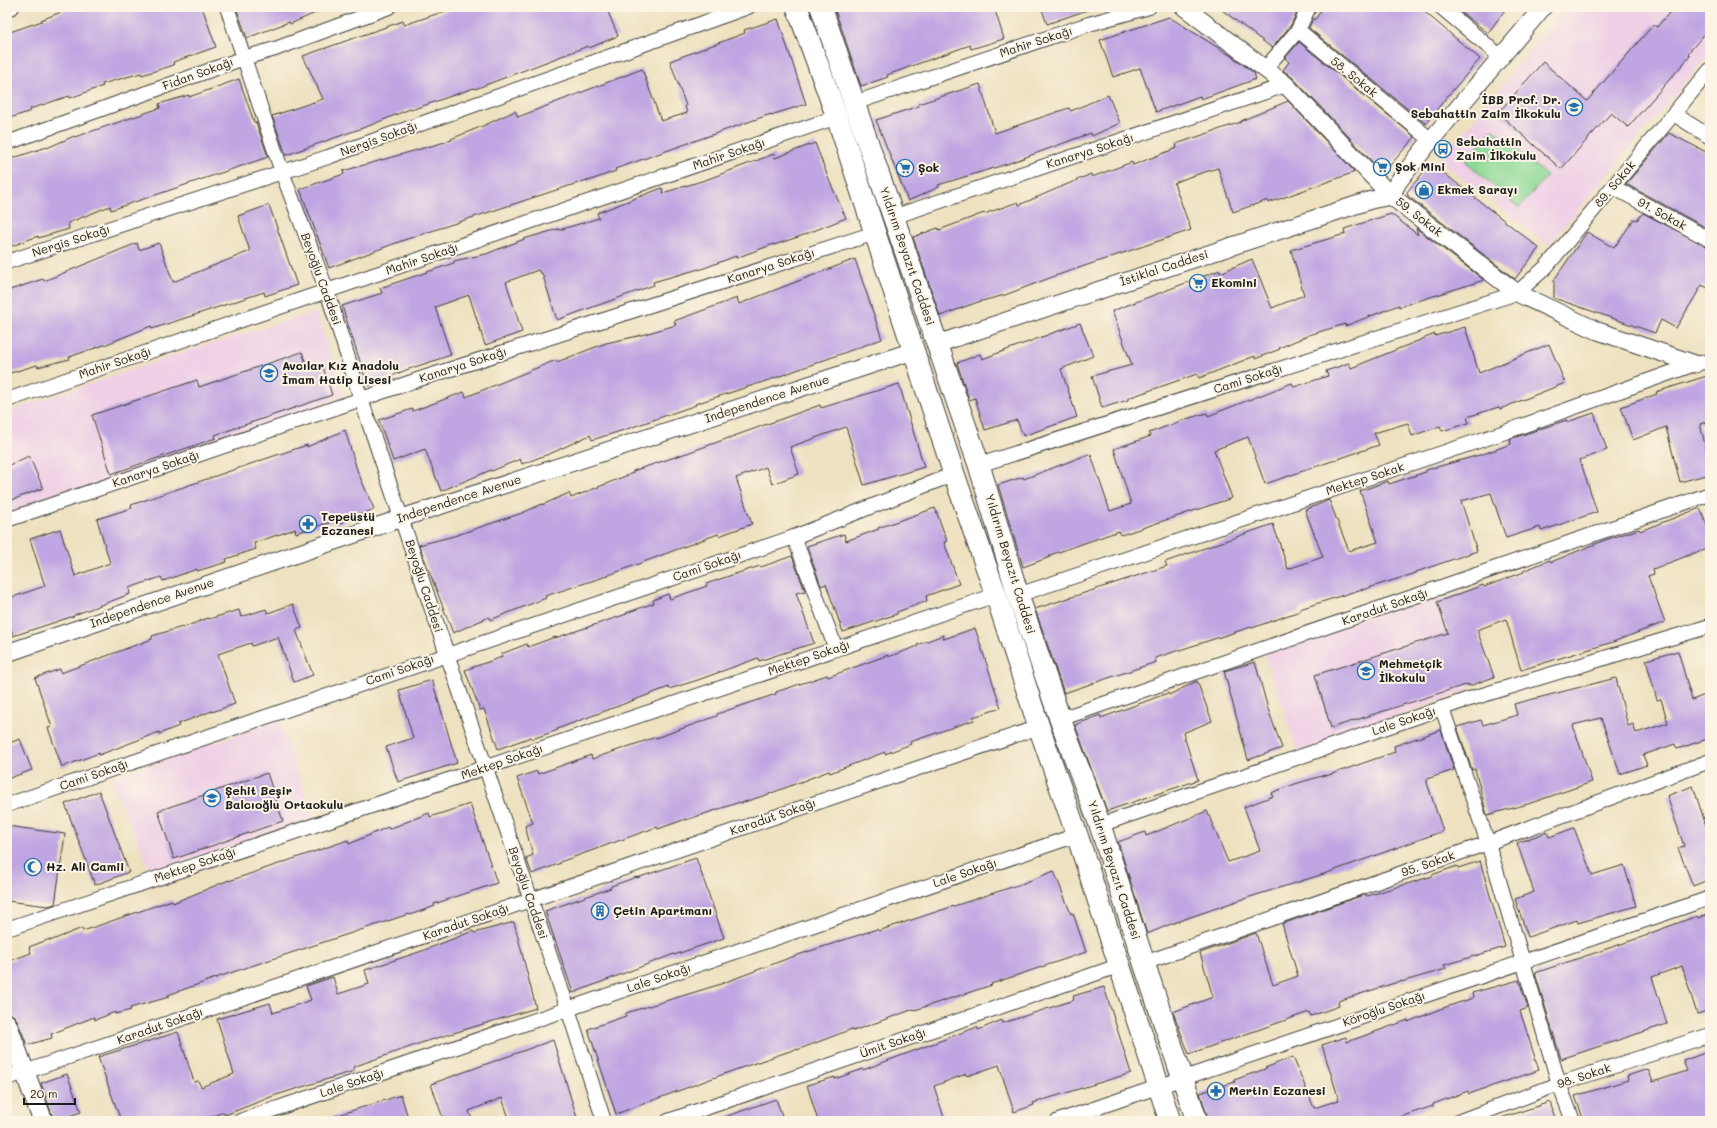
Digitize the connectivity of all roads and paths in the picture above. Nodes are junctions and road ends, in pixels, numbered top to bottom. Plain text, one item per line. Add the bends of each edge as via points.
1 (12, 7) edge
2 (227, 7) edge
3 (390, 7) edge
4 (748, 7) edge
5 (797, 7) edge
6 (821, 7) edge
7 (1149, 7) edge
8 (1184, 7) edge
9 (1308, 7) edge
10 (1442, 7) edge
11 (1544, 7) edge
12 (7, 9) edge
13 (1298, 30) junction
14 (1501, 57) junction
15 (244, 58) junction
16 (1266, 69) junction
17 (1710, 70) edge
18 (1286, 85) junction
19 (854, 103) junction
20 (1674, 114) junction
21 (837, 118) junction
22 (1710, 138) edge
23 (1431, 140) junction
24 (7, 143) edge
25 (282, 172) junction
26 (1613, 187) junction
27 (1391, 196) junction
28 (893, 216) junction
29 (875, 233) junction
30 (1710, 240) edge
31 (7, 262) edge
32 (327, 291) junction
33 (1516, 293) junction
34 (937, 344) junction
35 (913, 351) junction
36 (1703, 362) edge
37 (361, 399) junction
38 (7, 400) edge
39 (979, 465) junction
40 (954, 474) junction
41 (1710, 494) edge
42 (402, 518) junction
43 (7, 520) edge
44 (794, 537) junction
45 (996, 594) junction
46 (1018, 594) junction
47 (1710, 626) edge
48 (836, 648) junction
49 (7, 652) edge
50 (447, 654) junction
51 (1442, 708) junction
52 (1060, 719) junction
53 (1039, 727) junction
54 (1710, 761) edge
55 (486, 767) junction
56 (7, 805) edge
57 (1100, 825) junction
58 (1077, 835) junction
59 (1488, 843) junction
60 (1710, 898) edge
61 (530, 900) junction
62 (7, 929) edge
63 (1524, 962) junction
64 (1144, 963) junction
65 (1118, 966) junction
66 (568, 1009) junction
67 (7, 1024) edge
68 (1710, 1035) edge
69 (25, 1072) junction
70 (7, 1078) edge
71 (1182, 1078) junction
72 (1559, 1084) junction
73 (1158, 1087) junction
74 (43, 1121) edge
75 (240, 1121) edge
76 (604, 1121) edge
77 (668, 1121) edge
78 (1058, 1121) edge
79 (1170, 1121) edge
80 (1196, 1121) edge
81 (1460, 1121) edge
82 (1573, 1121) edge

1 - 12 street
2 - 15 street, Beyoğlu Caddesi
3 - 15 street, Fidan Sokağı
4 - 25 street, Nergis Sokağı
5 - 21 main road, Yıldırım Beyazıt Caddesi
6 - 19 main road, Yıldırım Beyazıt Caddesi
7 - 19 street, Mahir Sokağı via 1089,24
8 - 16 street, 59. Sokak
9 - 13 street
10 - 14 street
11 - 14 street
13 - 16 street
13 - 23 street, 58. Sokak
14 - 23 street
15 - 24 street, Fidan Sokağı
15 - 25 street, Beyoğlu Caddesi
16 - 18 street, 59. Sokak
17 - 20 street, 89. Sokak
18 - 27 street, 59. Sokak
18 - 28 street, Kanarya Sokağı
19 - 28 main road, Yıldırım Beyazıt Caddesi
20 - 22 street
20 - 26 street, 89. Sokak
21 - 29 main road, Yıldırım Beyazıt Caddesi
21 - 32 street, Mahir Sokağı
23 - 27 street via 1398,182
25 - 31 street, Nergis Sokağı
25 - 32 street, Beyoğlu Caddesi
26 - 30 street, 91. Sokak
26 - 33 street, 89. Sokak via 1546,267
27 - 33 street, 59. Sokak
27 - 34 street, İstiklal Caddesi via 1371,200
28 - 34 main road, Yıldırım Beyazıt Caddesi
29 - 35 main road, Yıldırım Beyazıt Caddesi
29 - 37 street, Kanarya Sokağı
32 - 37 street, Beyoğlu Caddesi
32 - 38 street, Mahir Sokağı
33 - 36 street, 59. Sokak via 1598,331
33 - 39 street, Cami Sokağı
34 - 35 main road
34 - 39 main road, Yıldırım Beyazıt Caddesi
35 - 40 main road, Yıldırım Beyazıt Caddesi
35 - 42 street, Independence Avenue
36 - 46 street, Mektep Sokak via 1505,432
37 - 42 street, Beyoğlu Caddesi
37 - 43 street, Kanarya Sokağı
39 - 46 main road, Yıldırım Beyazıt Caddesi
40 - 44 street, Cami Sokağı
40 - 45 main road, Yıldırım Beyazıt Caddesi
41 - 52 street, Karadut Sokağı
42 - 49 street, Independence Avenue
42 - 50 street, Beyoğlu Caddesi
44 - 48 street
44 - 50 street, Cami Sokağı
45 - 48 street, Mektep Sokağı
45 - 53 main road, Yıldırım Beyazıt Caddesi
46 - 52 main road, Yıldırım Beyazıt Caddesi
47 - 51 street, Lale Sokağı
48 - 55 street, Mektep Sokağı
50 - 55 street, Beyoğlu Caddesi
50 - 56 street, Cami Sokağı
51 - 57 street, Lale Sokağı
51 - 59 street
52 - 53 main road
52 - 57 main road, Yıldırım Beyazıt Caddesi
53 - 58 main road, Yıldırım Beyazıt Caddesi
53 - 61 street, Karadut Sokağı
54 - 59 street, 95. Sokak
55 - 61 street, Beyoğlu Caddesi
55 - 62 street, Mektep Sokağı
57 - 64 main road, Yıldırım Beyazıt Caddesi
58 - 65 main road, Yıldırım Beyazıt Caddesi
58 - 66 street, Lale Sokağı
59 - 63 street
59 - 64 street, 95. Sokak
60 - 63 street, Köroğlu Sokağı
61 - 66 street, Beyoğlu Caddesi
61 - 69 street, Karadut Sokağı
63 - 71 street, Köroğlu Sokağı
63 - 72 street
64 - 71 main road, Yıldırım Beyazıt Caddesi
65 - 73 main road, Yıldırım Beyazıt Caddesi
65 - 77 street, Ümit Sokağı
66 - 75 street, Lale Sokağı
66 - 76 street, Beyoğlu Caddesi
67 - 69 main road
68 - 72 street, 98. Sokak
69 - 70 street, Karadut Sokağı
69 - 74 main road
71 - 73 street, Köroğlu Sokağı
71 - 80 main road, Yıldırım Beyazıt Caddesi
72 - 81 street, 98. Sokak
72 - 82 street
73 - 78 street, Köroğlu Sokağı
73 - 79 main road, Yıldırım Beyazıt Caddesi

